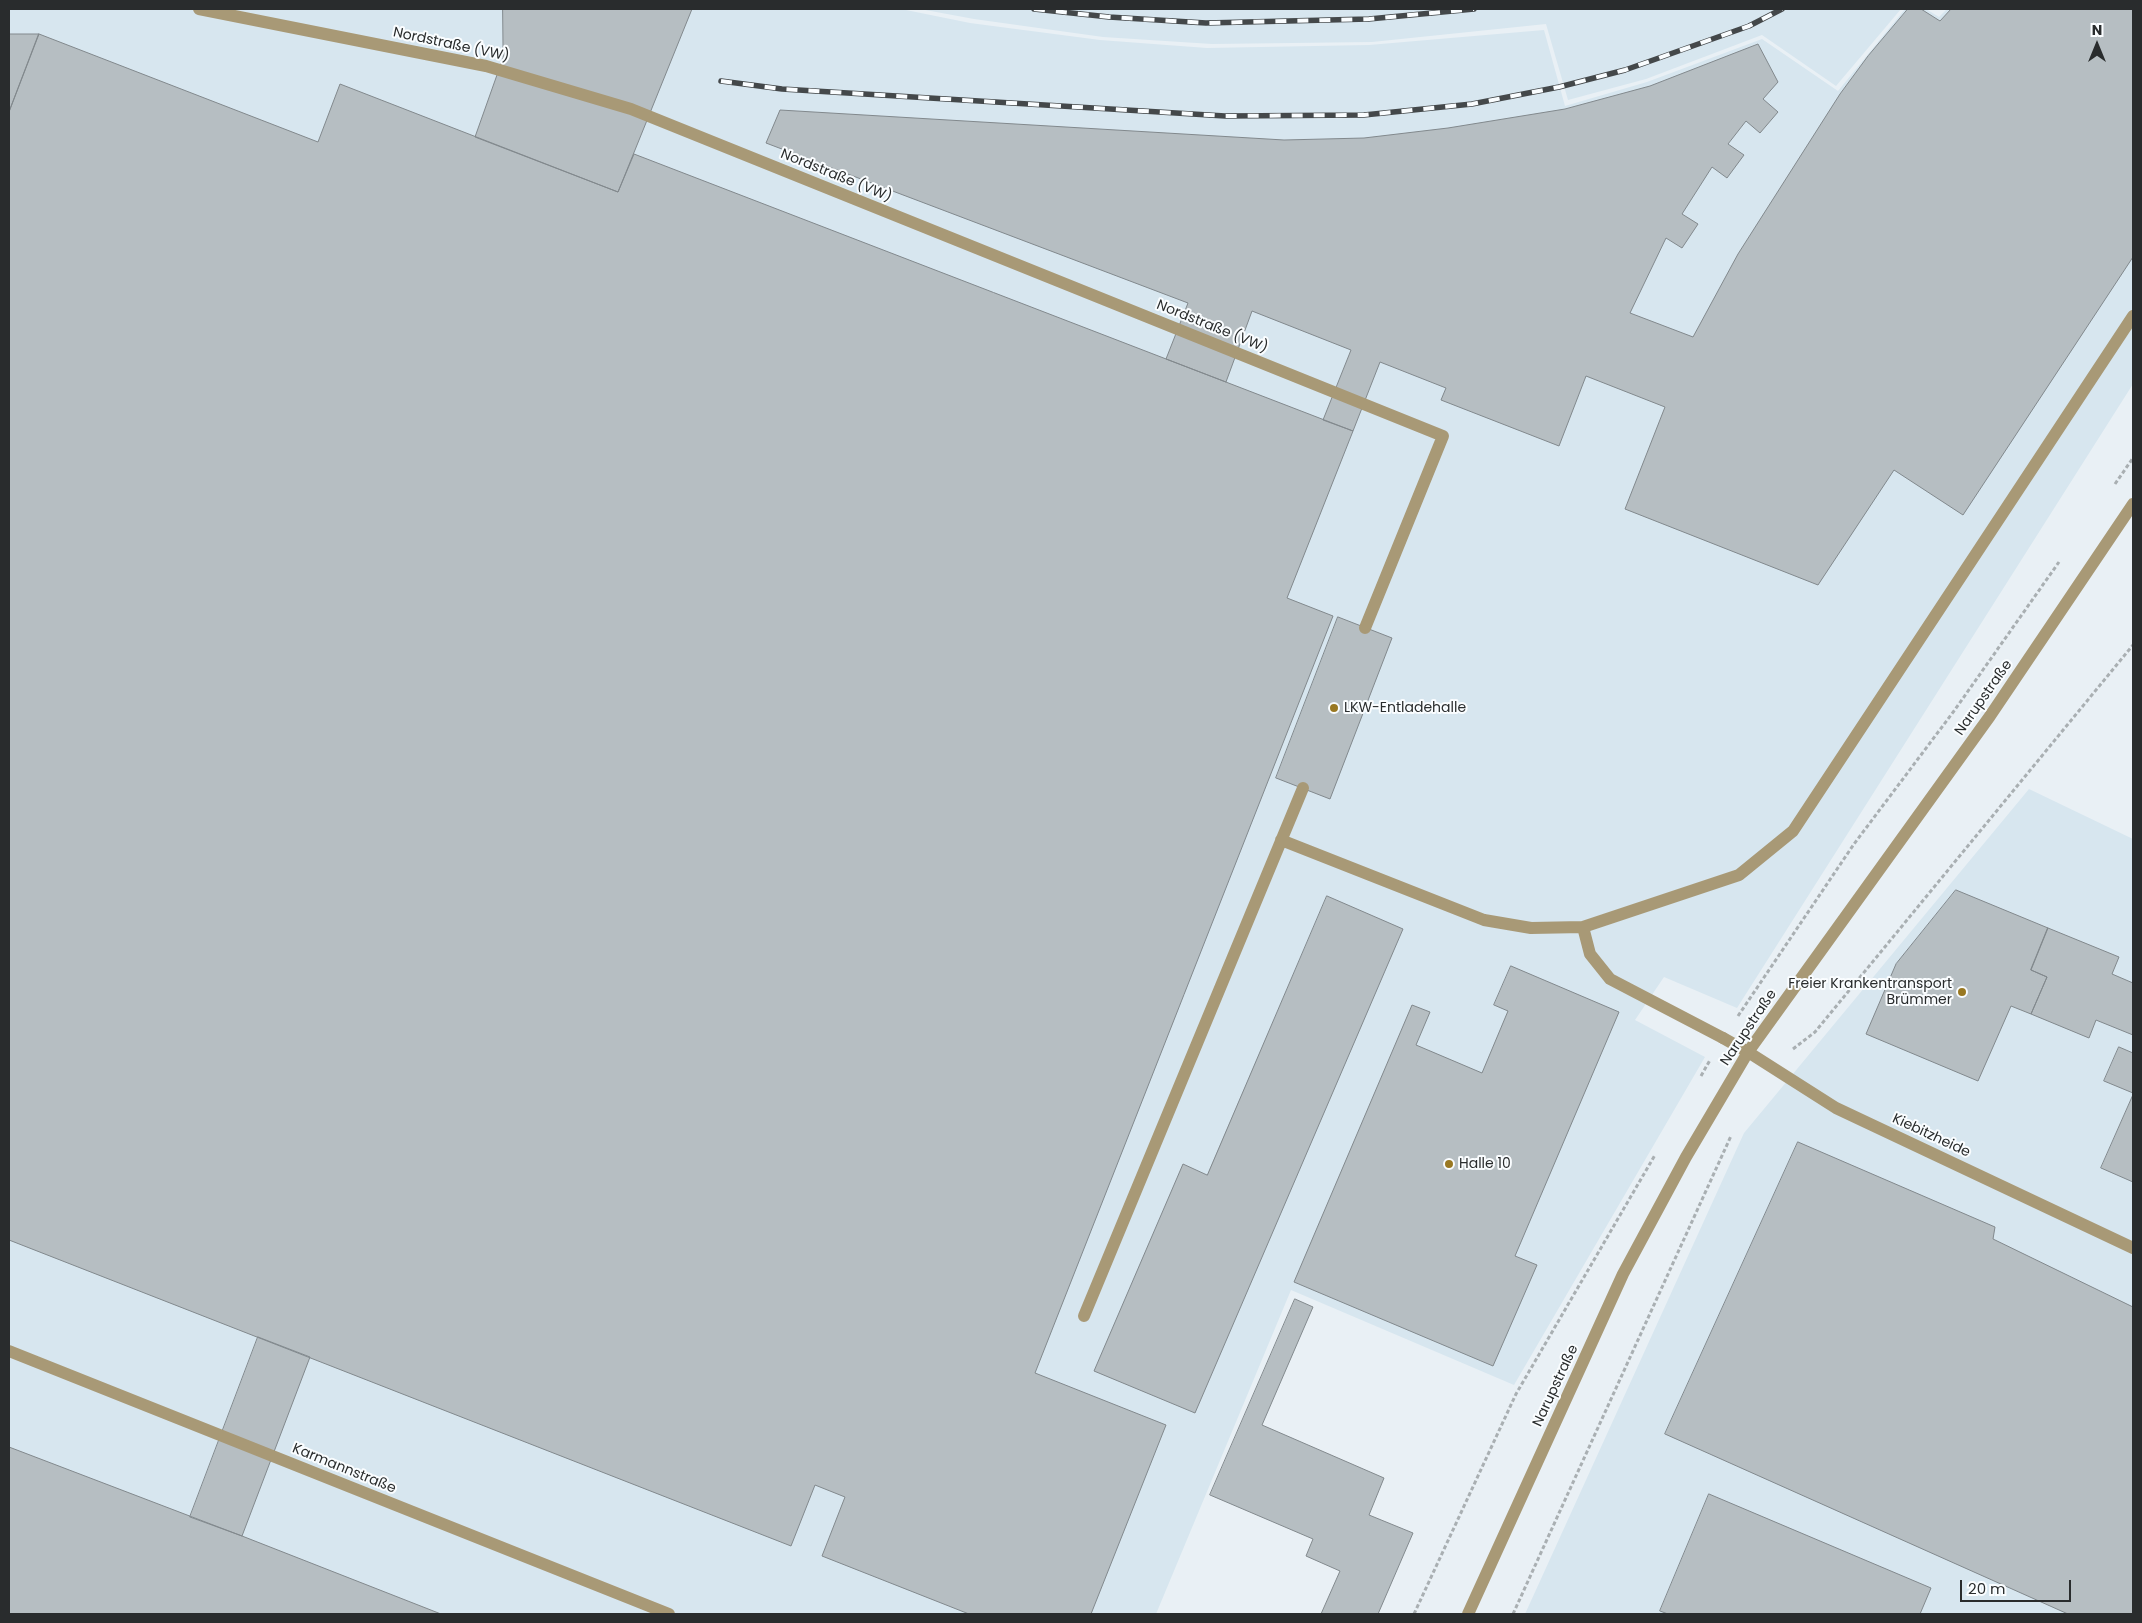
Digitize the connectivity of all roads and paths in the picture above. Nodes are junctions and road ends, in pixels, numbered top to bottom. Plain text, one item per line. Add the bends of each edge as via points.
1 (199, 9) edge
2 (2133, 316) edge
3 (2133, 458) edge
4 (2110, 490) dead end
5 (2133, 504) edge
6 (2064, 556) dead end
7 (1365, 628) dead end
8 (2133, 645) edge
9 (1303, 788) dead end
10 (1281, 840) junction
11 (1582, 927) junction
12 (1723, 1038) junction
13 (1748, 1052) junction
14 (1771, 1066) junction
15 (1698, 1080) dead end
16 (1734, 1130) dead end
17 (1659, 1148) dead end
18 (2133, 1248) edge
19 (1084, 1316) dead end
20 (9, 1351) edge
21 (669, 1614) edge
22 (1414, 1614) edge
23 (1468, 1614) edge
24 (1513, 1614) edge

1 - 7 street, Nordstraße (VW) via 486,66 631,109 1443,436
2 - 11 street via 1793,831 1739,875
3 - 4 path
5 - 13 street, Narupstraße via 1990,716
6 - 12 path via 1854,844
8 - 14 path via 1816,1032
9 - 10 street
10 - 11 street via 1484,920 1531,928
10 - 19 street
11 - 12 street, Kiebitzheide via 1590,954 1610,979
12 - 13 street, Kiebitzheide
12 - 15 path
13 - 14 street, Kiebitzheide
13 - 23 street, Narupstraße via 1686,1157 1623,1274
14 - 18 street, Kiebitzheide via 1836,1108
16 - 24 path
17 - 22 path via 1516,1394
20 - 21 street, Karmannstraße

